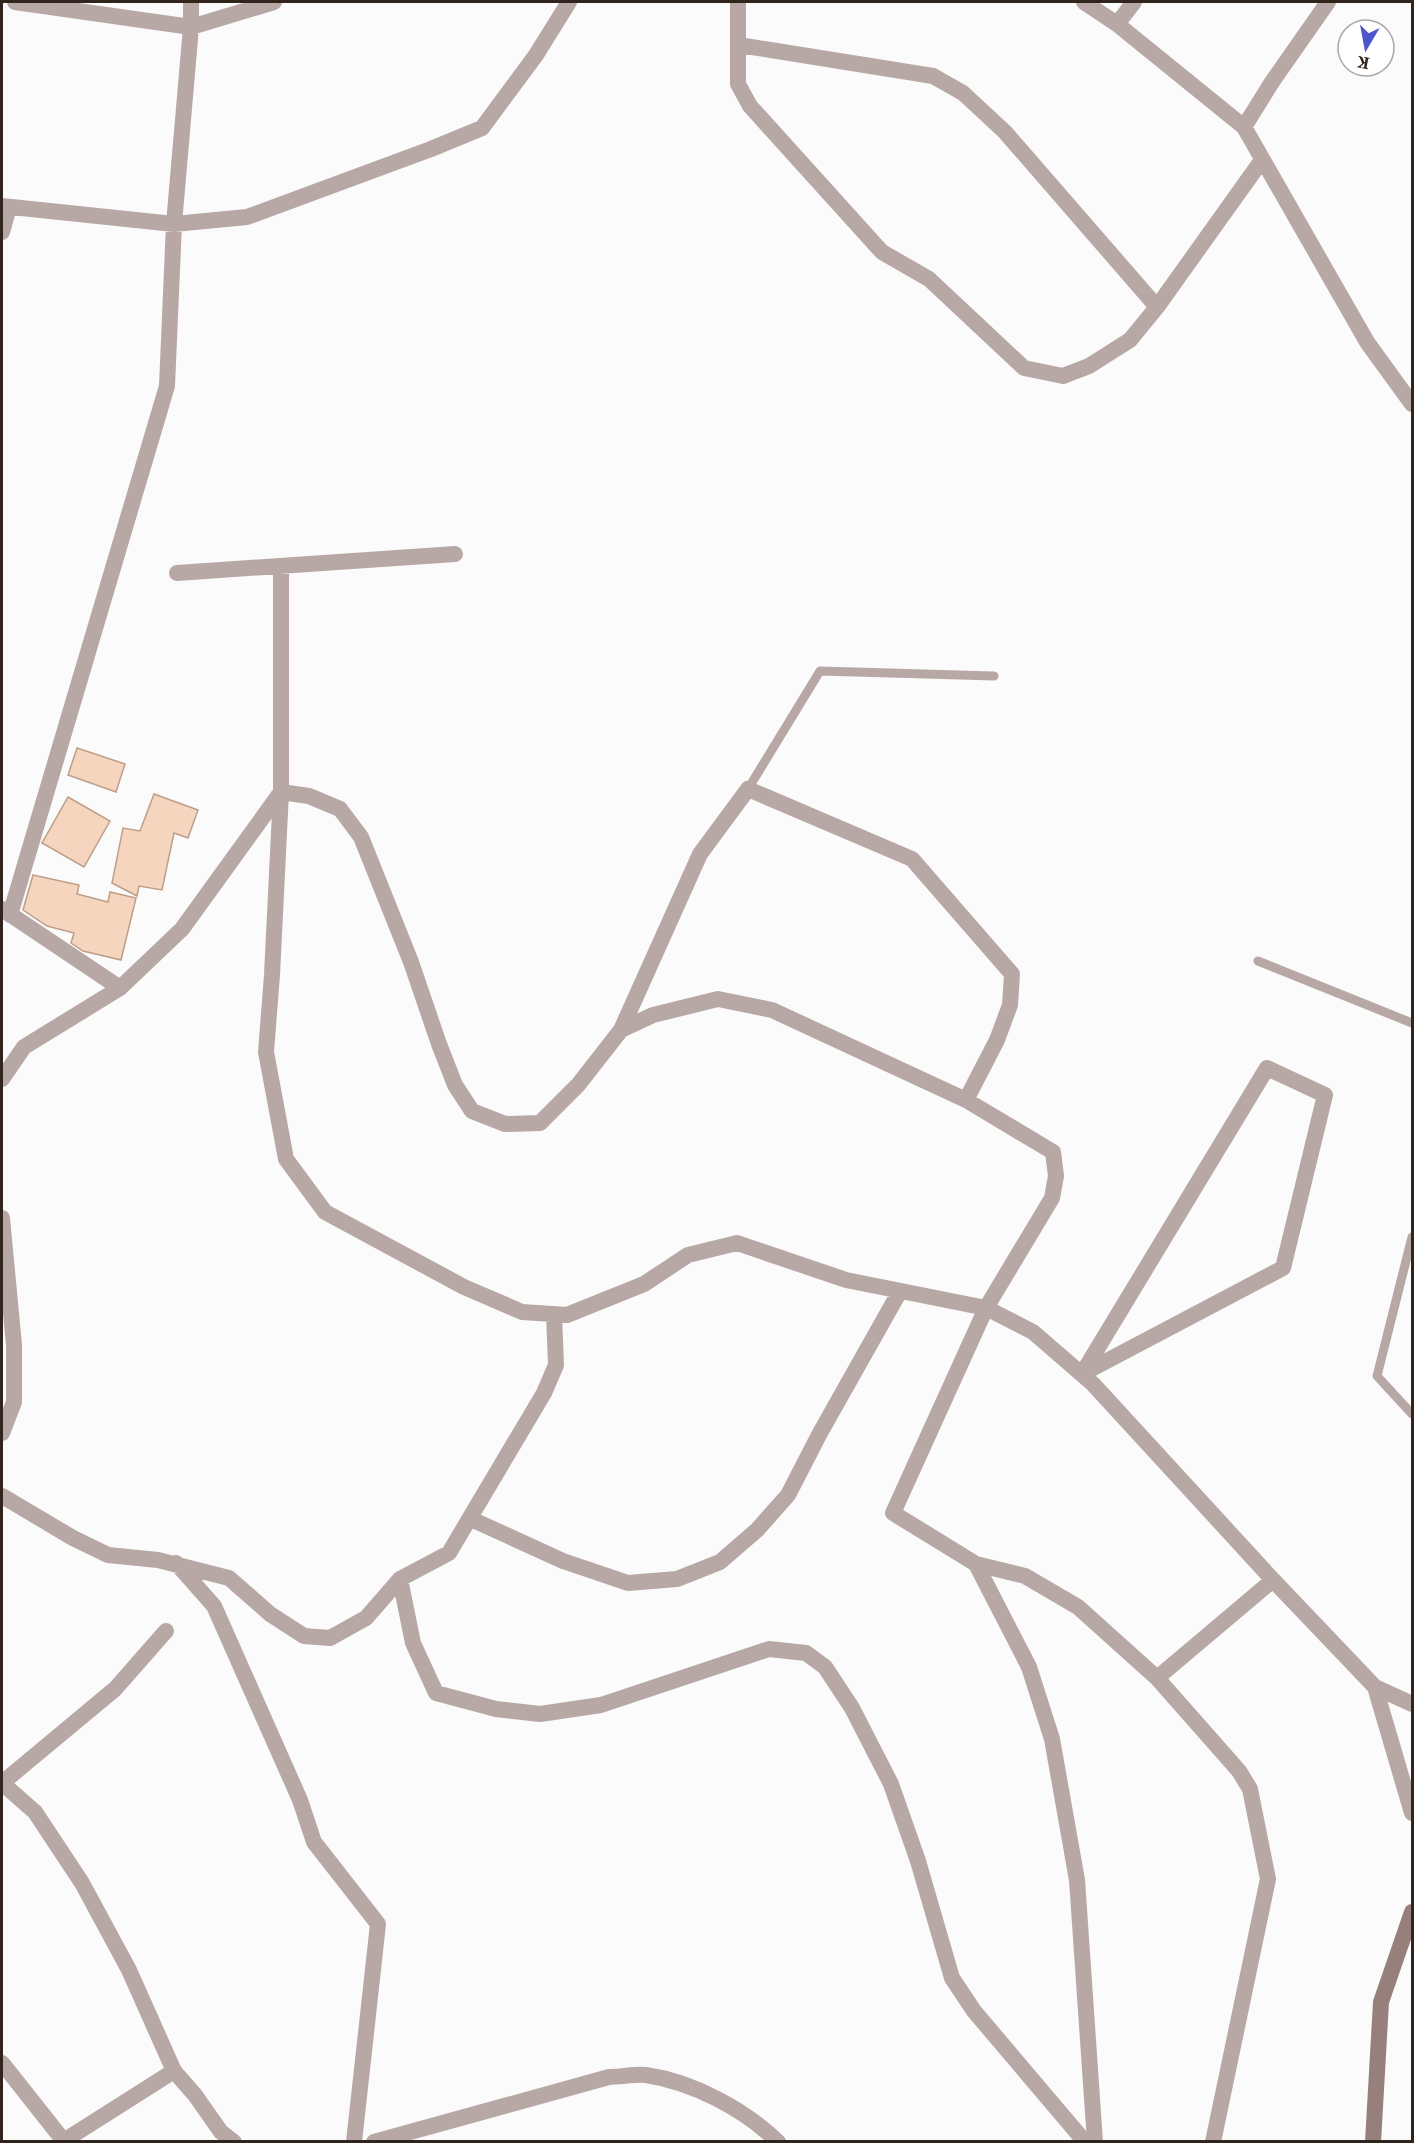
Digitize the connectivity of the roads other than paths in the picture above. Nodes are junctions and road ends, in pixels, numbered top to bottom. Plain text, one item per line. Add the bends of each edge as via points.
1 (15, 2) edge
2 (191, 2) edge
3 (274, 2) edge
4 (569, 2) edge
5 (738, 2) edge
6 (1083, 2) edge
7 (1134, 2) edge
8 (1328, 2) edge
9 (1117, 24) junction
10 (191, 27) junction
11 (739, 45) junction
12 (1244, 127) junction
13 (1262, 160) junction
14 (5, 206) edge
15 (174, 224) junction
16 (2, 232) edge
17 (1157, 307) junction
18 (1413, 404) edge
19 (455, 554) dead end
20 (281, 566) junction
21 (177, 573) dead end
22 (994, 676) dead end
23 (748, 789) junction
24 (280, 792) junction
25 (6, 912) edge
26 (1258, 961) dead end
27 (120, 988) junction
28 (1413, 1023) edge
29 (621, 1030) junction
30 (2, 1079) edge
31 (966, 1100) junction
32 (2, 1222) edge
33 (1413, 1237) edge
34 (900, 1291) junction
35 (986, 1308) junction
36 (555, 1314) junction
37 (1082, 1374) junction
38 (1413, 1414) edge
39 (2, 1433) edge
40 (2, 1496) edge
41 (471, 1519) junction
42 (176, 1563) junction
43 (976, 1563) junction
44 (400, 1579) junction
45 (1273, 1580) junction
46 (166, 1631) dead end
47 (1157, 1678) junction
48 (1375, 1687) junction
49 (1413, 1704) edge
50 (2, 1783) edge
51 (1413, 1813) edge
52 (1413, 1911) edge
53 (2, 2063) edge
54 (174, 2071) junction
55 (62, 2141) edge
56 (234, 2142) edge
57 (354, 2142) edge
58 (374, 2142) edge
59 (778, 2142) edge
60 (1085, 2142) edge
61 (1095, 2142) edge
62 (1213, 2142) edge
63 (1373, 2142) edge

1 - 10 street
2 - 10 street
3 - 10 street
4 - 15 street via 482,128 246,217
5 - 11 street
6 - 9 street
7 - 9 street
8 - 12 street
9 - 12 street
10 - 15 street
11 - 17 street via 933,76 963,93 1005,132
11 - 17 street via 738,84 750,106 882,252 929,279 1024,368 1064,376 1089,366 1130,340
12 - 13 street
13 - 17 street
13 - 18 street via 1367,342
14 - 15 street
14 - 16 street
15 - 25 street via 167,386
19 - 20 street
20 - 21 street
20 - 24 street
22 - 23 lane via 820,671
23 - 29 street via 700,854
23 - 31 street via 912,859 1012,974 1010,1005
24 - 27 street via 182,929
24 - 29 street via 309,796 340,809 361,837 455,1085 472,1111 505,1124 540,1123 578,1085
24 - 36 street via 266,1052 286,1159 325,1212 464,1287 522,1312
25 - 27 street
26 - 28 lane
27 - 30 street via 24,1047
29 - 31 street via 653,1015 718,999 772,1010
31 - 35 street via 1053,1152 1056,1176 1052,1198
32 - 39 street via 14,1345 14,1402
33 - 38 lane via 1377,1376
34 - 35 street
34 - 36 street via 846,1280 736,1244 688,1255 644,1284 567,1314
34 - 41 street via 788,1495 757,1530 720,1562 677,1579 628,1583 563,1561
35 - 37 street via 1033,1332
35 - 43 street via 893,1513
36 - 41 street via 556,1365 544,1393
37 - 37 street via 1267,1068 1324,1095 1283,1268
37 - 45 street
40 - 42 street via 108,1554
41 - 44 street via 449,1553
42 - 44 street via 229,1578 270,1614 304,1636 330,1638 366,1618
42 - 57 street via 214,1606 300,1800 314,1842 378,1924
43 - 47 street via 1025,1576 1077,1608
43 - 61 street via 1029,1667 1052,1739 1077,1880
44 - 60 street via 413,1643 436,1692 496,1709 540,1714 601,1705 769,1649 806,1653 825,1667 852,1708 891,1784 952,1977 974,2011
45 - 47 street
45 - 48 street
46 - 50 street via 115,1689
47 - 62 street via 1239,1771 1250,1789 1268,1879
48 - 49 street
48 - 51 street
50 - 54 street via 35,1812 82,1883 129,1970
52 - 63 main road via 1381,2002
53 - 55 street
54 - 55 street
54 - 56 street via 221,2132
58 - 59 street via 609,2077 645,2075 683,2085 725,2103 762,2126

